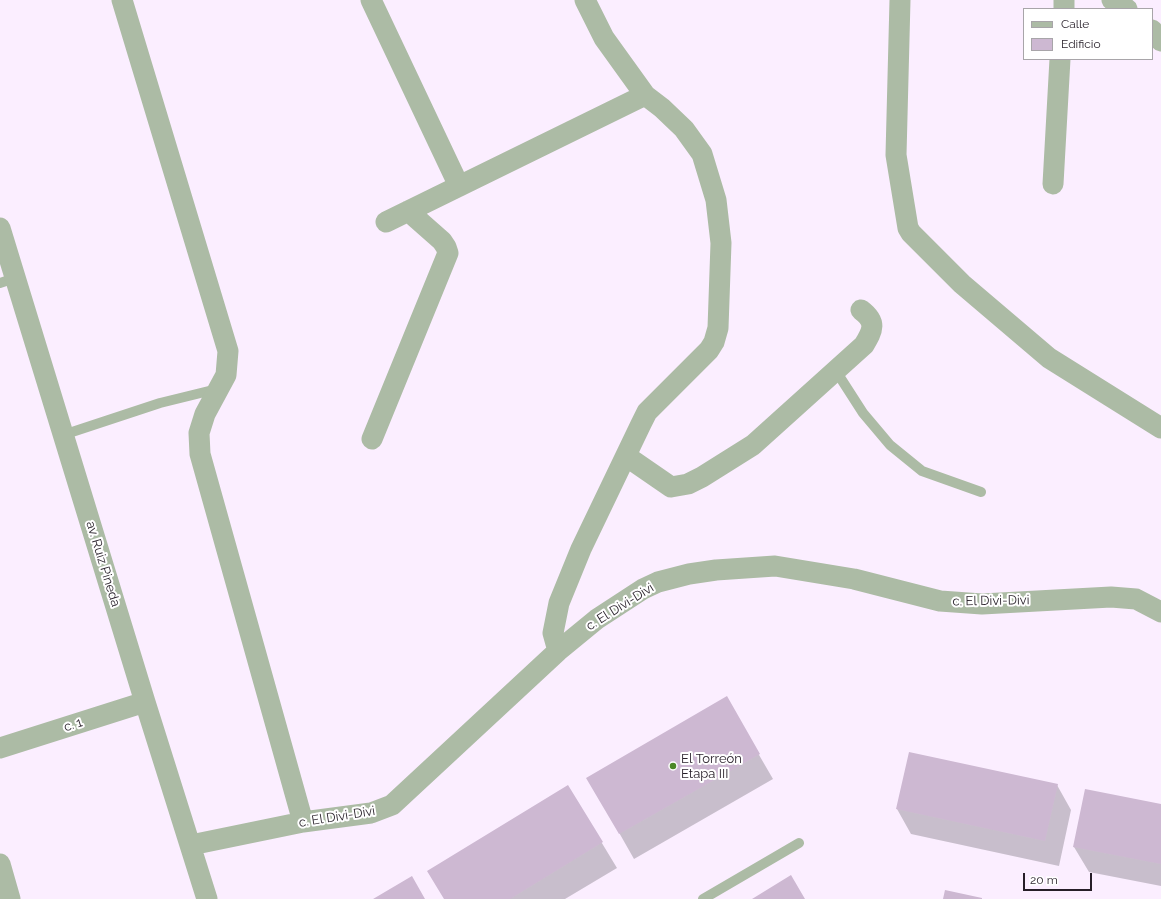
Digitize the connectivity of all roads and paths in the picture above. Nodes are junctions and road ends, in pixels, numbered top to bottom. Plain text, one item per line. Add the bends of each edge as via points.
1 (122, 0) edge
2 (371, 0) edge
3 (585, 0) edge
4 (900, 0) edge
5 (1112, 0) edge
6 (1124, 8) edge
7 (1153, 31) edge
8 (1161, 41) edge
9 (1060, 60) edge
10 (645, 95) junction
11 (1053, 184) dead end
12 (459, 186) junction
13 (408, 211) junction
14 (386, 222) dead end
15 (0, 228) edge
16 (8, 280) edge
17 (861, 310) dead end
18 (836, 370) junction
19 (219, 389) junction
20 (1161, 428) edge
21 (63, 435) junction
22 (372, 439) dead end
23 (626, 456) junction
24 (981, 492) dead end
25 (1161, 612) edge
26 (558, 651) junction
27 (145, 702) junction
28 (0, 744) edge
29 (0, 748) edge
30 (303, 822) junction
31 (799, 843) dead end
32 (191, 845) junction
33 (0, 864) edge
34 (10, 899) edge
35 (207, 899) edge
36 (703, 899) edge

1 - 19 street via 228,351 226,375
2 - 12 street
3 - 10 street via 604,38
4 - 20 street via 896,156 911,233 962,284 1043,353
5 - 6 street
7 - 8 street
9 - 11 street
10 - 12 street
10 - 23 street via 684,129 702,154 706,166 716,200 721,243 718,328 709,350 647,412
12 - 13 street
13 - 14 street
13 - 22 street via 442,241 448,254
15 - 16 street, av. Ruiz Pineda
16 - 21 street, av. Ruiz Pineda
17 - 18 street via 872,324 871,334 864,345
18 - 23 street via 753,445 688,484 671,487
18 - 24 lane via 863,413 890,445 922,471
19 - 21 lane via 160,404
19 - 30 street via 205,414 198,434 200,454
21 - 27 street, av. Ruiz Pineda
23 - 26 street via 558,603 553,633
25 - 26 street, c. El Divi-Divi via 1136,600 1111,597 982,604 940,601 854,579 767,566 688,574 658,582 596,619
26 - 30 street, c. El Divi-Divi via 392,805 371,813
27 - 28 street
27 - 29 street, c. 1
27 - 32 street, av. Ruiz Pineda
30 - 32 street, c. El Divi-Divi
31 - 36 lane
32 - 35 street, av. Ruiz Pineda
33 - 34 street

